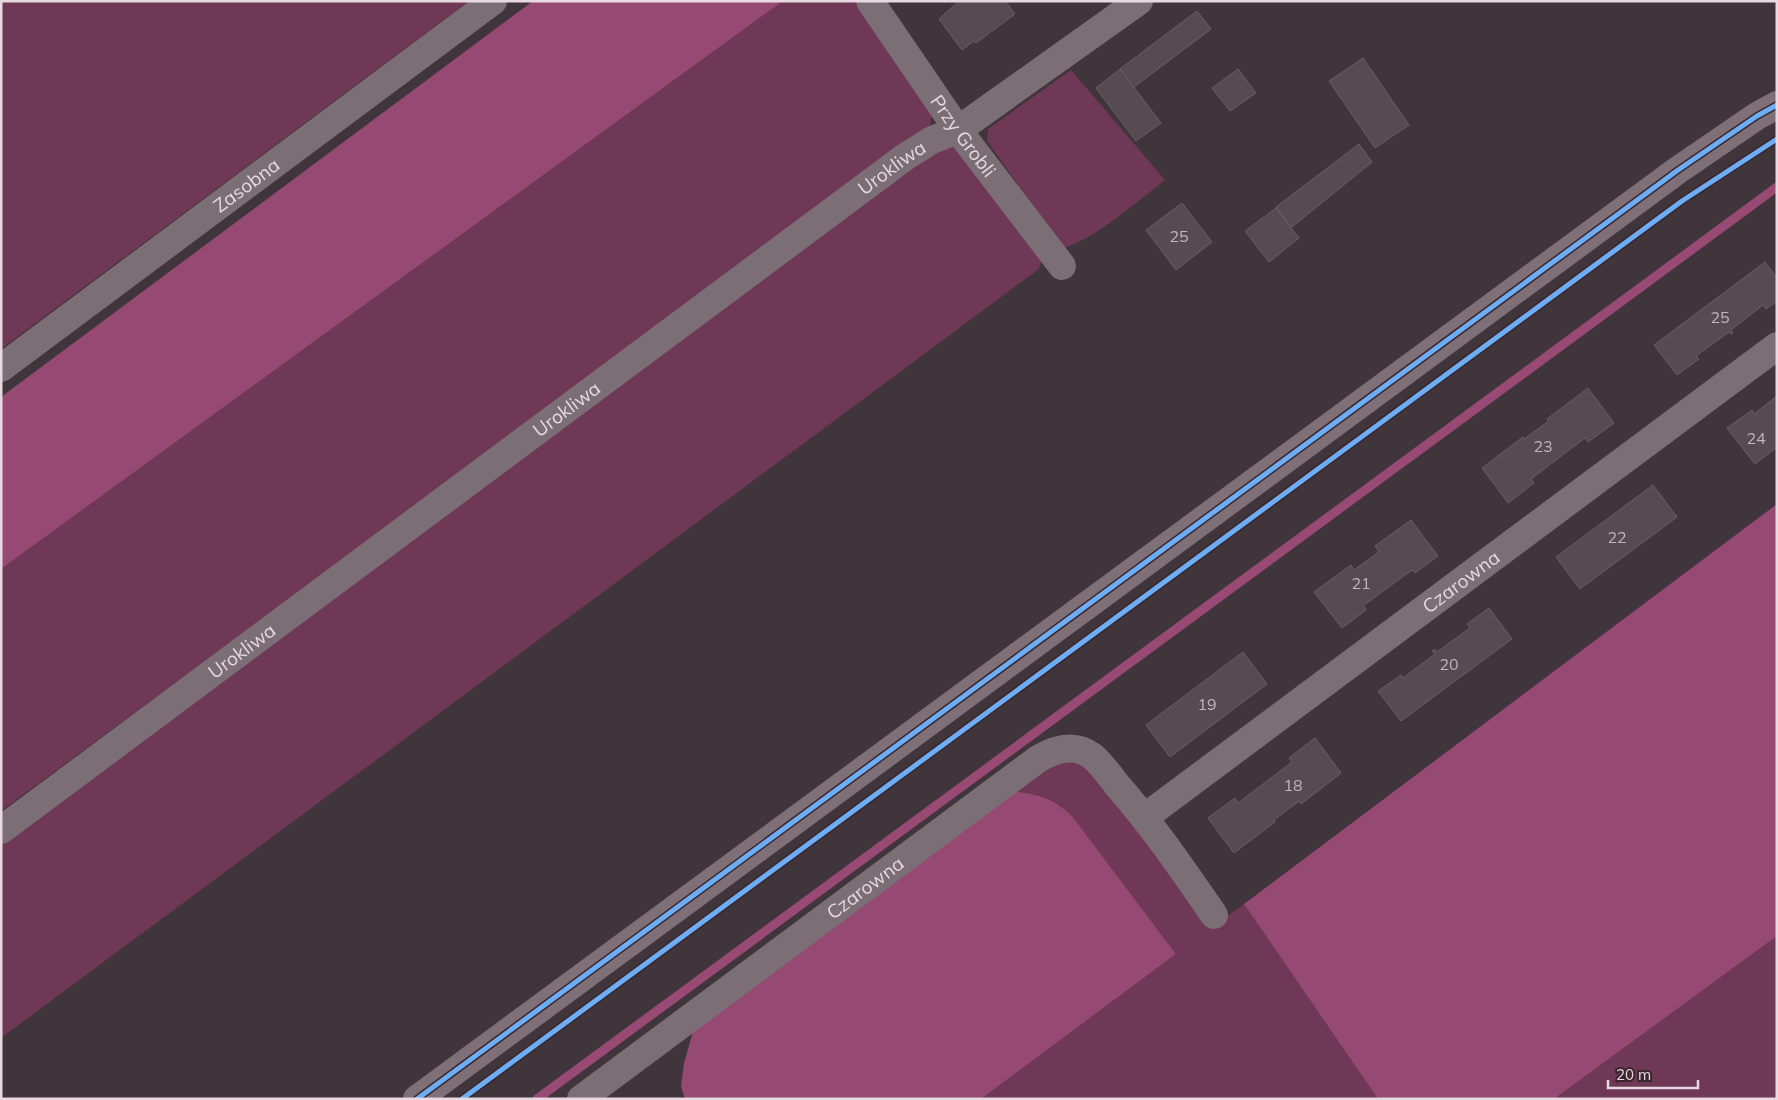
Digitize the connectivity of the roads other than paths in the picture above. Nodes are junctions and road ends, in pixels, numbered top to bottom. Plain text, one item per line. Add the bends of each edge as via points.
1 (493, 1) edge
2 (870, 1) edge
3 (1139, 1) edge
4 (1777, 105) edge
5 (958, 130) junction
6 (1062, 266) dead end
7 (1777, 346) edge
8 (1, 368) edge
9 (1145, 817) junction
10 (1, 830) edge
11 (1214, 915) dead end
12 (417, 1099) edge
13 (581, 1099) edge

1 - 8 street, Zasobna
2 - 5 street, Przy Grobli
3 - 5 street, Urokliwa
4 - 12 street via 1678,170
5 - 6 street, Przy Grobli
5 - 10 street, Urokliwa via 932,140 905,157
7 - 9 street, Czarowna
9 - 11 street, Czarowna
9 - 13 street, Czarowna via 1093,756 1064,748 1051,751

